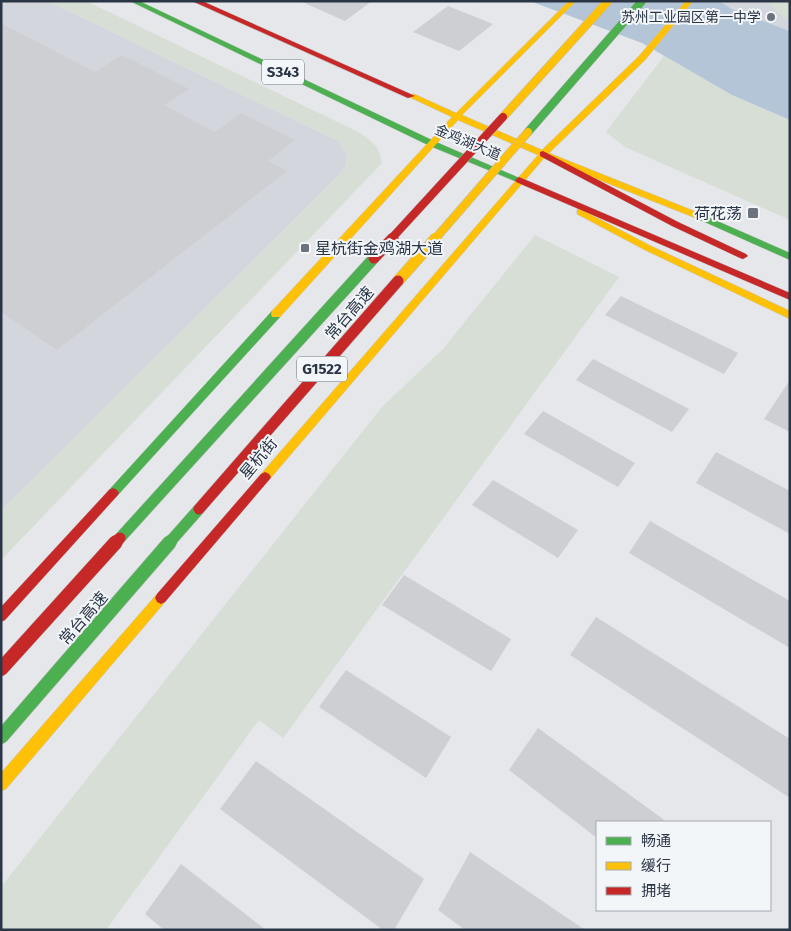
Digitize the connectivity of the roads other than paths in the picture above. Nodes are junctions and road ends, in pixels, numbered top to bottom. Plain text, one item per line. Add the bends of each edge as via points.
1 (133, 1) edge
2 (195, 1) edge
3 (573, 1) edge
4 (608, 1) edge
5 (642, 1) edge
6 (690, 1) edge
7 (456, 117) junction
8 (433, 144) junction
9 (543, 154) junction
10 (519, 180) junction
11 (790, 257) edge
12 (754, 262) dead end
13 (790, 297) edge
14 (790, 316) edge
15 (1, 616) edge
16 (1, 669) edge
17 (1, 737) edge
18 (1, 784) edge

1 - 8 main road, 金鸡湖大道 / S343
2 - 7 main road, 金鸡湖大道 / S343
3 - 7 main road
4 - 16 main road, 常台高速 / G1522, bridge
5 - 17 main road, 常台高速 / G1522, bridge
6 - 9 main road, 星杭街 via 642,58
7 - 8 main road
7 - 9 main road, 金鸡湖大道
8 - 10 main road, 金鸡湖大道
8 - 15 main road
9 - 10 main road, 星杭街
9 - 11 main road, 金鸡湖大道 via 672,204
9 - 12 main road
10 - 13 main road
10 - 14 main road, 金鸡湖大道 via 648,248
10 - 18 main road, 星杭街

